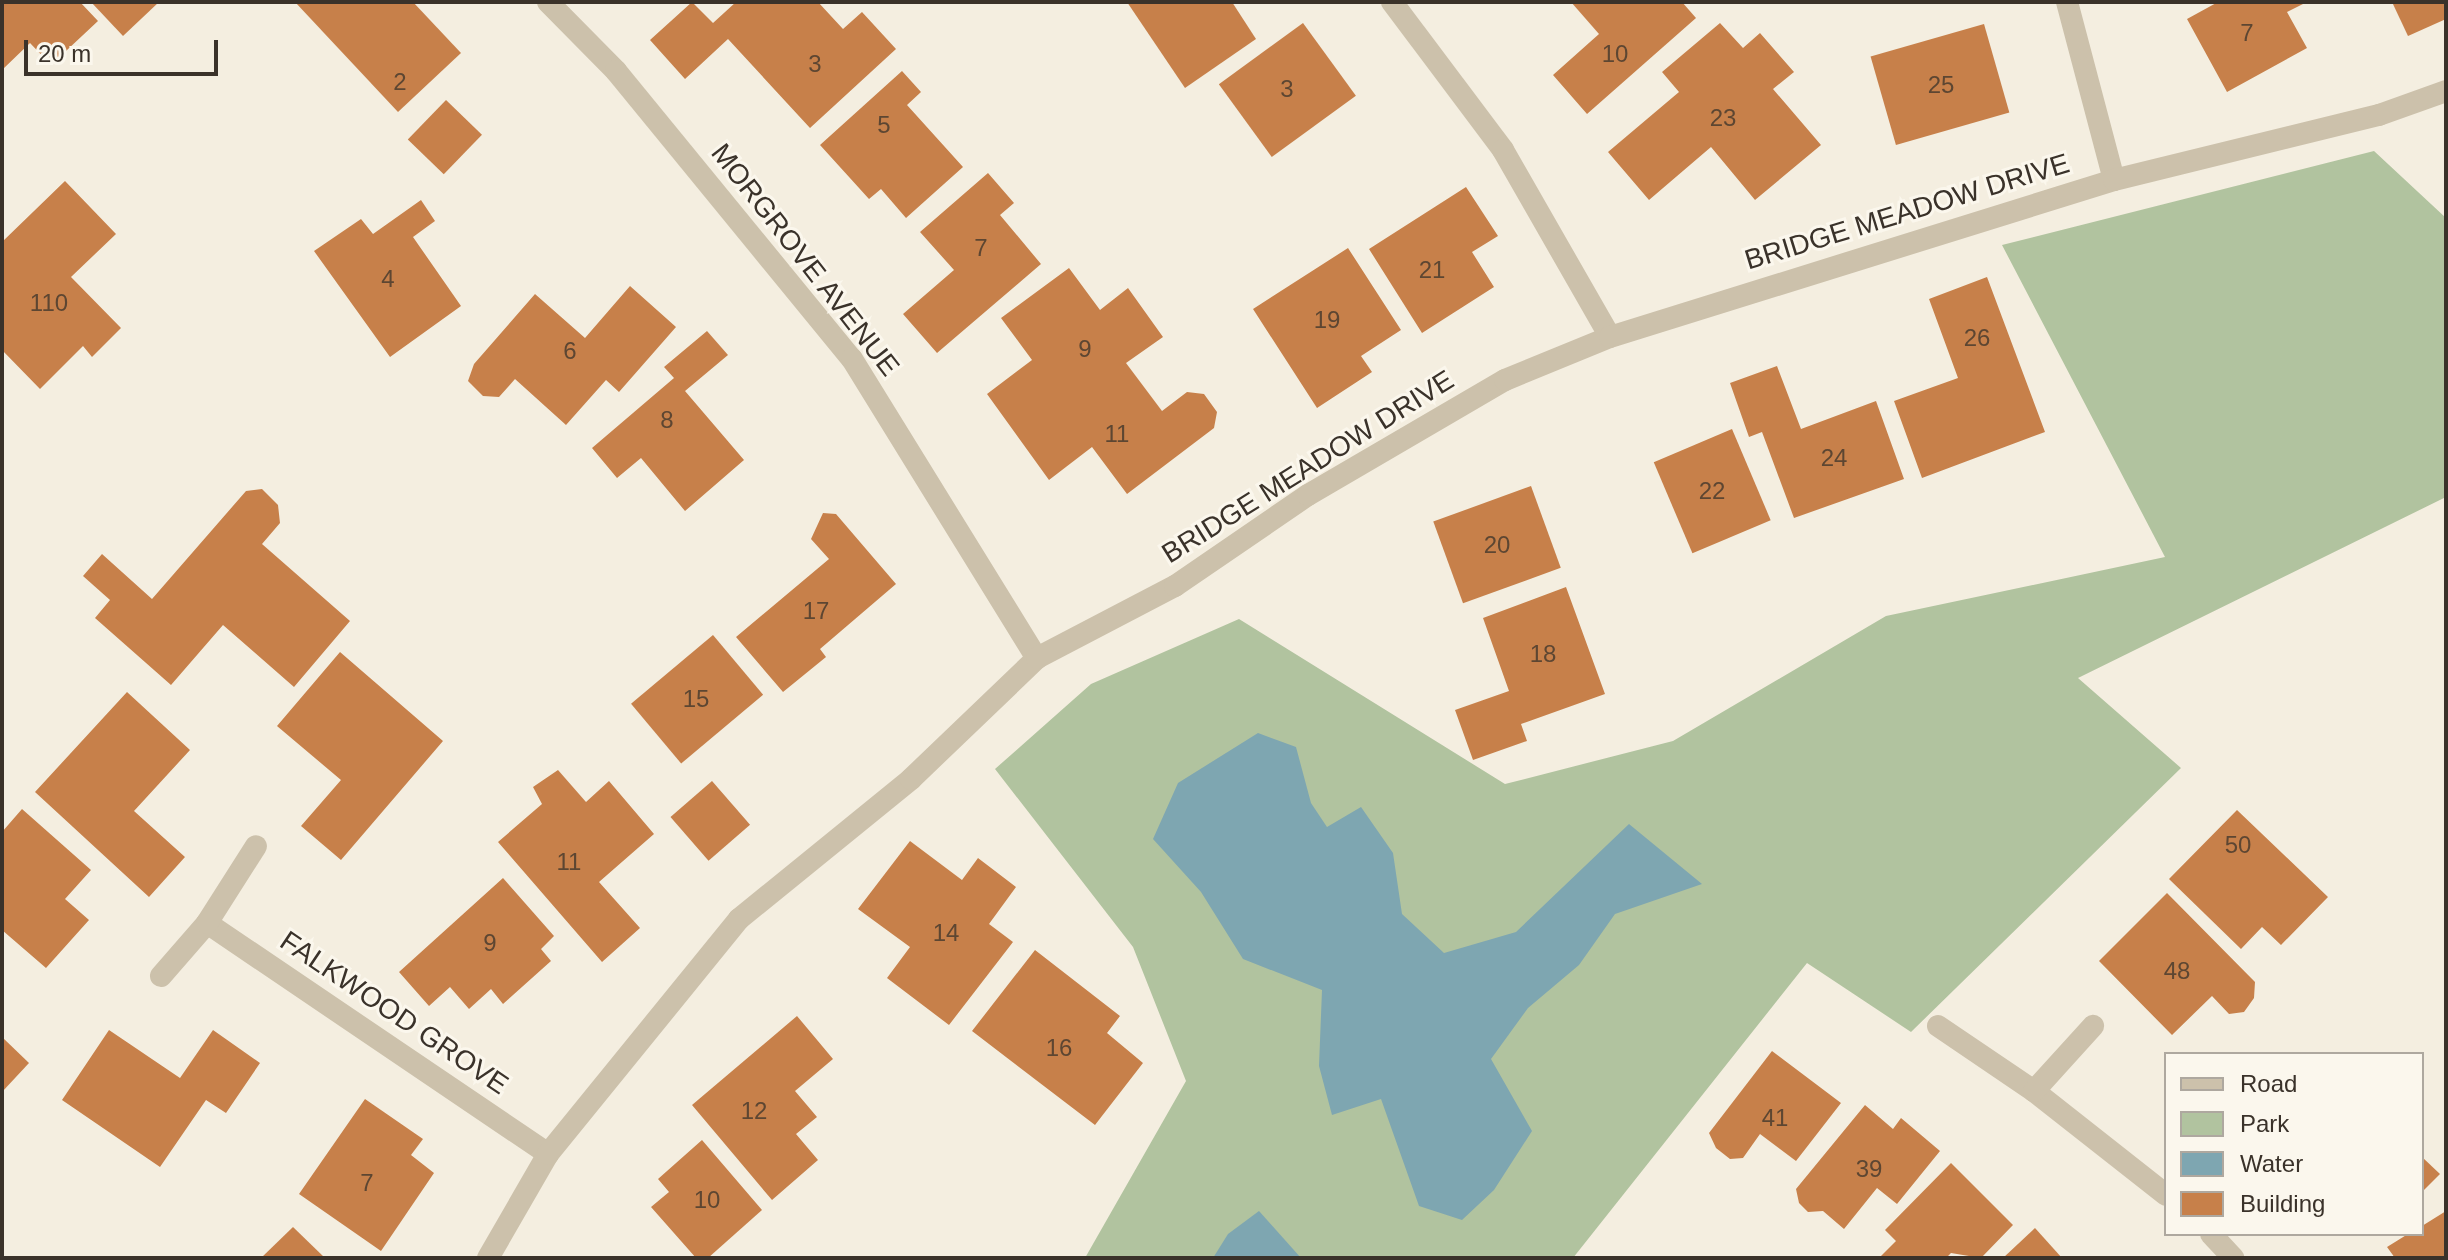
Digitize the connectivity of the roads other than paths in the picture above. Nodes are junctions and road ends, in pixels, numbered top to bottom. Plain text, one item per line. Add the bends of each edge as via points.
1 (548, 2) edge
2 (1392, 2) edge
3 (2067, 2) edge
4 (2446, 91) edge
5 (2114, 180) junction
6 (1610, 337) junction
7 (1037, 658) junction
8 (256, 846) dead end
9 (207, 923) junction
10 (161, 976) dead end
11 (1938, 1026) dead end
12 (2093, 1026) dead end
13 (2034, 1091) junction
14 (548, 1154) junction
15 (2164, 1193) edge
16 (2213, 1236) edge
17 (488, 1258) edge
18 (2233, 1258) edge

1 - 7 street, MORGROVE AVENUE via 616,71 852,359
2 - 6 street via 1503,150
3 - 5 street
4 - 5 street, BRIDGE MEADOW DRIVE via 2379,115
5 - 6 street, BRIDGE MEADOW DRIVE
6 - 7 street, BRIDGE MEADOW DRIVE via 1505,380 1308,495 1175,586
7 - 14 street, BRIDGE MEADOW DRIVE via 911,779 739,919
8 - 9 street
9 - 10 street
9 - 14 street, FALKWOOD GROVE
11 - 13 street
12 - 13 street
13 - 15 street
14 - 17 street, BRIDGE MEADOW DRIVE
16 - 18 street

